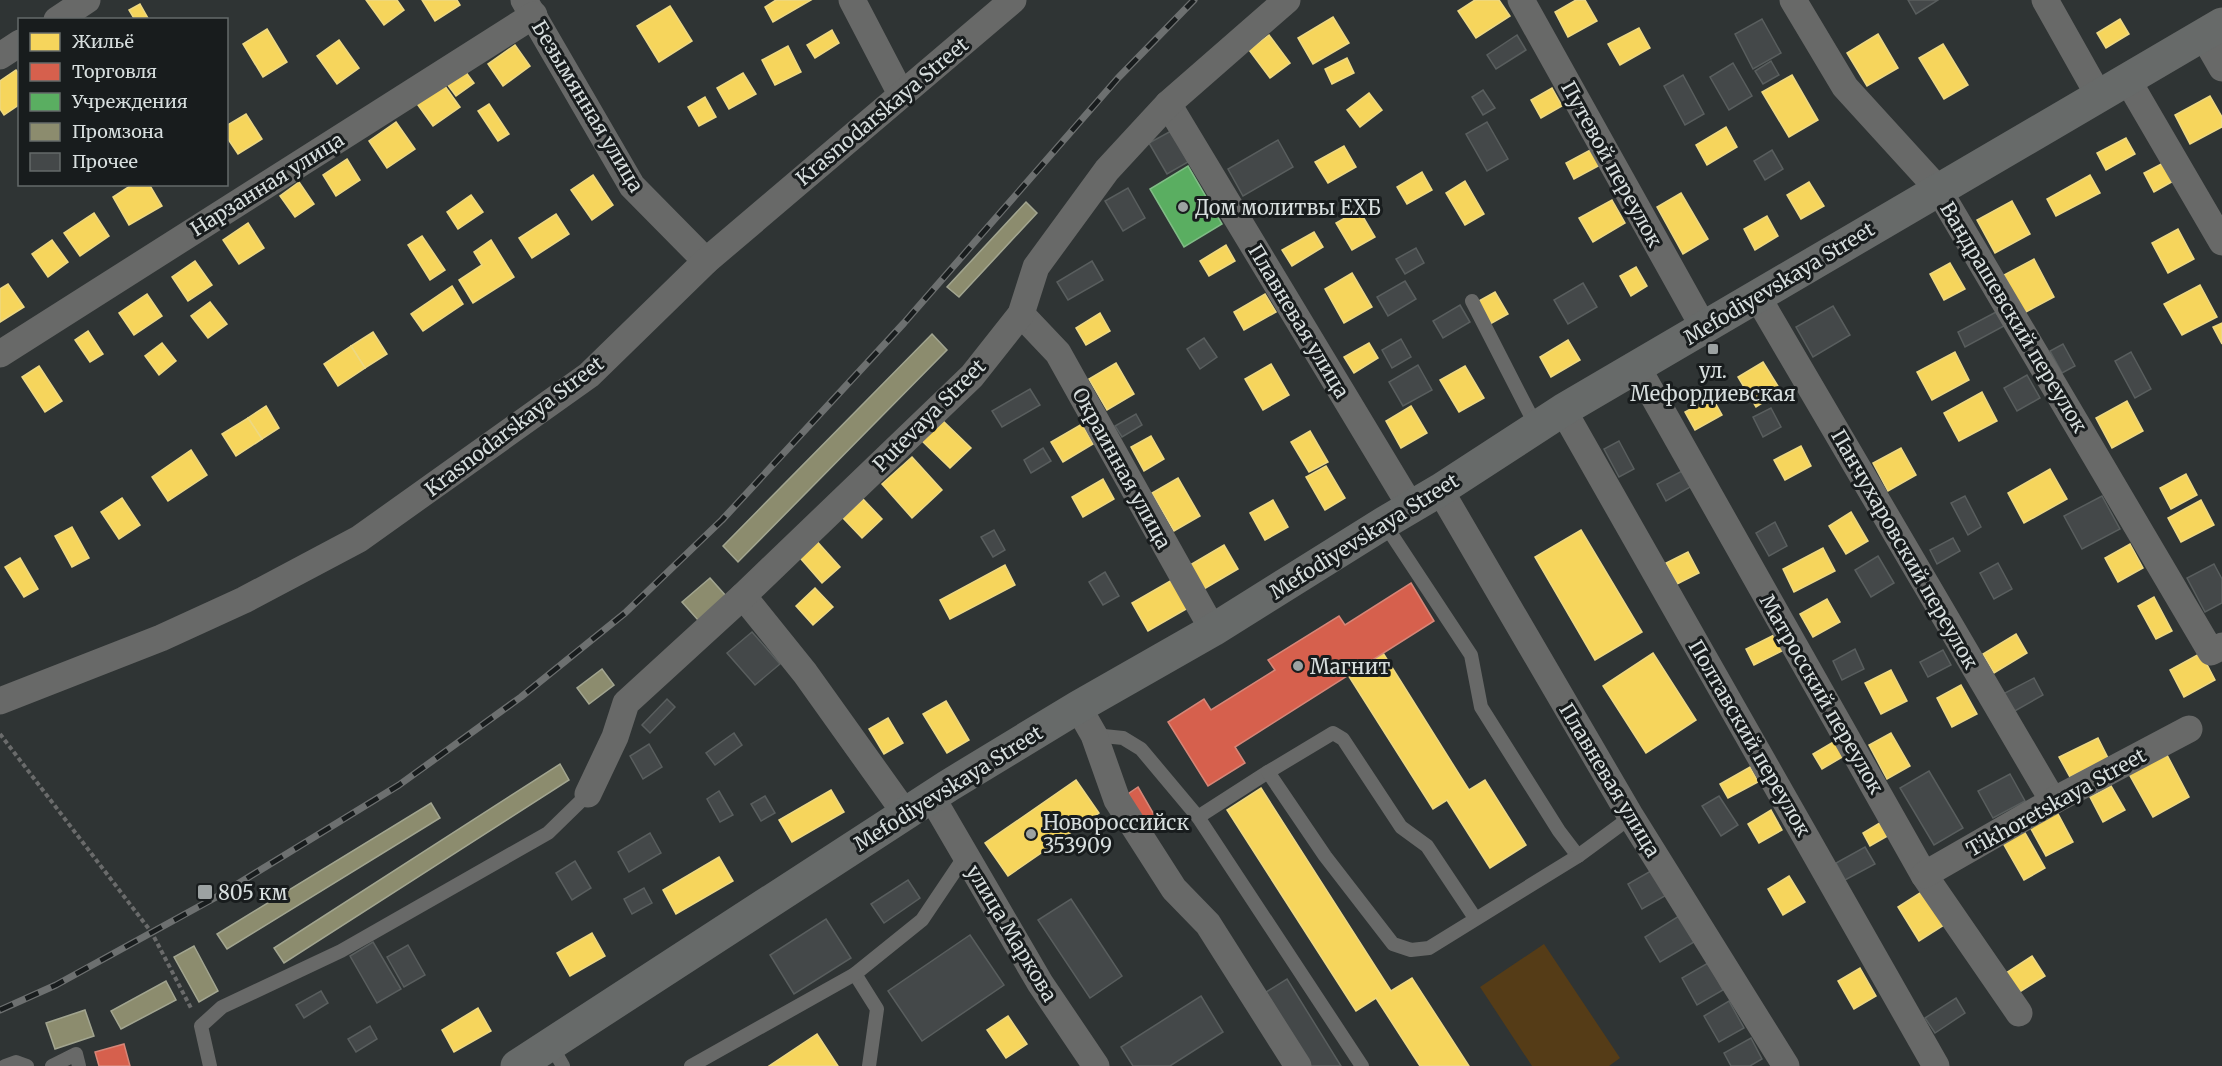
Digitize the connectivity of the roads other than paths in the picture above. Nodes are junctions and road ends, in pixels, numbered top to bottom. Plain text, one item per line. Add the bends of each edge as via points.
1 (87, 0) edge
2 (852, 0) edge
3 (1013, 0) edge
4 (1287, 0) edge
5 (1521, 0) edge
6 (1793, 0) edge
7 (2045, 0) edge
8 (529, 8) edge
9 (60, 18) edge
10 (2213, 30) edge
11 (18, 44) edge
12 (0, 56) edge
13 (2222, 68) edge
14 (2127, 79) junction
15 (901, 94) junction
16 (2099, 96) junction
17 (1168, 104) junction
18 (1938, 189) junction
19 (2222, 242) edge
20 (706, 261) junction
21 (1757, 296) junction
22 (1472, 301) dead end
23 (1021, 314) junction
24 (1704, 328) junction
25 (0, 354) edge
26 (1636, 367) junction
27 (1550, 419) junction
28 (1440, 490) junction
29 (1398, 515) junction
30 (743, 596) junction
31 (1213, 630) junction
32 (2217, 649) edge
33 (0, 701) edge
34 (1086, 721) junction
35 (2189, 729) dead end
36 (1268, 772) junction
37 (588, 794) joint
38 (2053, 801) junction
39 (918, 805) junction
40 (1198, 817) junction
41 (1631, 817) junction
42 (965, 856) junction
43 (1578, 856) junction
44 (1924, 875) junction
45 (1475, 918) junction
46 (855, 974) junction
47 (2019, 1013) dead end
48 (557, 1056) edge
49 (5, 1066) edge
50 (27, 1066) edge
51 (52, 1066) edge
52 (79, 1066) edge
53 (210, 1066) edge
54 (517, 1066) edge
55 (691, 1066) edge
56 (869, 1066) edge
57 (1096, 1066) edge
58 (1298, 1066) edge
59 (1362, 1066) edge
60 (1786, 1066) edge
61 (1936, 1066) edge

1 - 9 street
2 - 15 street
3 - 15 street, Krasnodarskaya Street
4 - 17 street, Putevaya Street
5 - 24 street, Путевой переулок
6 - 18 street, Вандрашевский переулок via 1845,87
7 - 16 street
8 - 20 street, Безымянная улица via 632,186
8 - 25 street, Нарзанная улица
10 - 13 street
10 - 14 main road, Mefodiyevskaya Street
11 - 12 street
14 - 16 main road, Mefodiyevskaya Street
14 - 19 street
15 - 20 street, Krasnodarskaya Street
16 - 18 main road, Mefodiyevskaya Street
17 - 23 street, Putevaya Street via 1107,170 1036,267
17 - 29 street, Плавневая улица
18 - 21 main road, Mefodiyevskaya Street
18 - 32 street, Вандрашевский переулок
20 - 33 street, Krasnodarskaya Street via 589,375 359,539 172,633
21 - 24 main road, Mefodiyevskaya Street
21 - 38 street, Панчухаровский переулок
22 - 27 lane
23 - 30 street, Putevaya Street via 972,376
23 - 31 street, Окраинная улица via 1058,354
24 - 26 main road, Mefodiyevskaya Street
26 - 27 main road, Mefodiyevskaya Street
26 - 44 street, Матросский переулок
27 - 28 main road, Mefodiyevskaya Street
27 - 61 street, Полтавский переулок
28 - 29 main road, Mefodiyevskaya Street
28 - 41 street, Плавневая улица
29 - 31 main road, Mefodiyevskaya Street
29 - 43 lane via 1471,655 1481,707
30 - 37 street, Putevaya Street via 626,703
30 - 39 street, улица Маркова
31 - 34 main road, Mefodiyevskaya Street
34 - 39 main road, Mefodiyevskaya Street
34 - 40 lane via 1141,749
34 - 58 street via 1117,800 1174,889 1208,924
35 - 38 street, Tikhoretskaya Street
36 - 40 lane
36 - 45 lane via 1325,856 1393,944 1411,950 1429,948
36 - 45 lane via 1333,733 1343,739 1401,827 1427,846
37 - 53 lane via 548,833 341,951 222,1007 201,1026
38 - 44 street, Tikhoretskaya Street
39 - 42 street, улица Маркова
39 - 48 main road, Mefodiyevskaya Street
40 - 59 lane
41 - 43 lane
41 - 60 street, Плавневая улица
42 - 46 lane via 922,920
42 - 57 street, улица Маркова via 1040,983
43 - 45 lane
44 - 47 street, Матросский переулок
46 - 55 lane
46 - 56 lane via 877,1009
48 - 54 main road, Mefodiyevskaya Street
49 - 50 lane via 16,1062
51 - 52 lane via 76,1054

